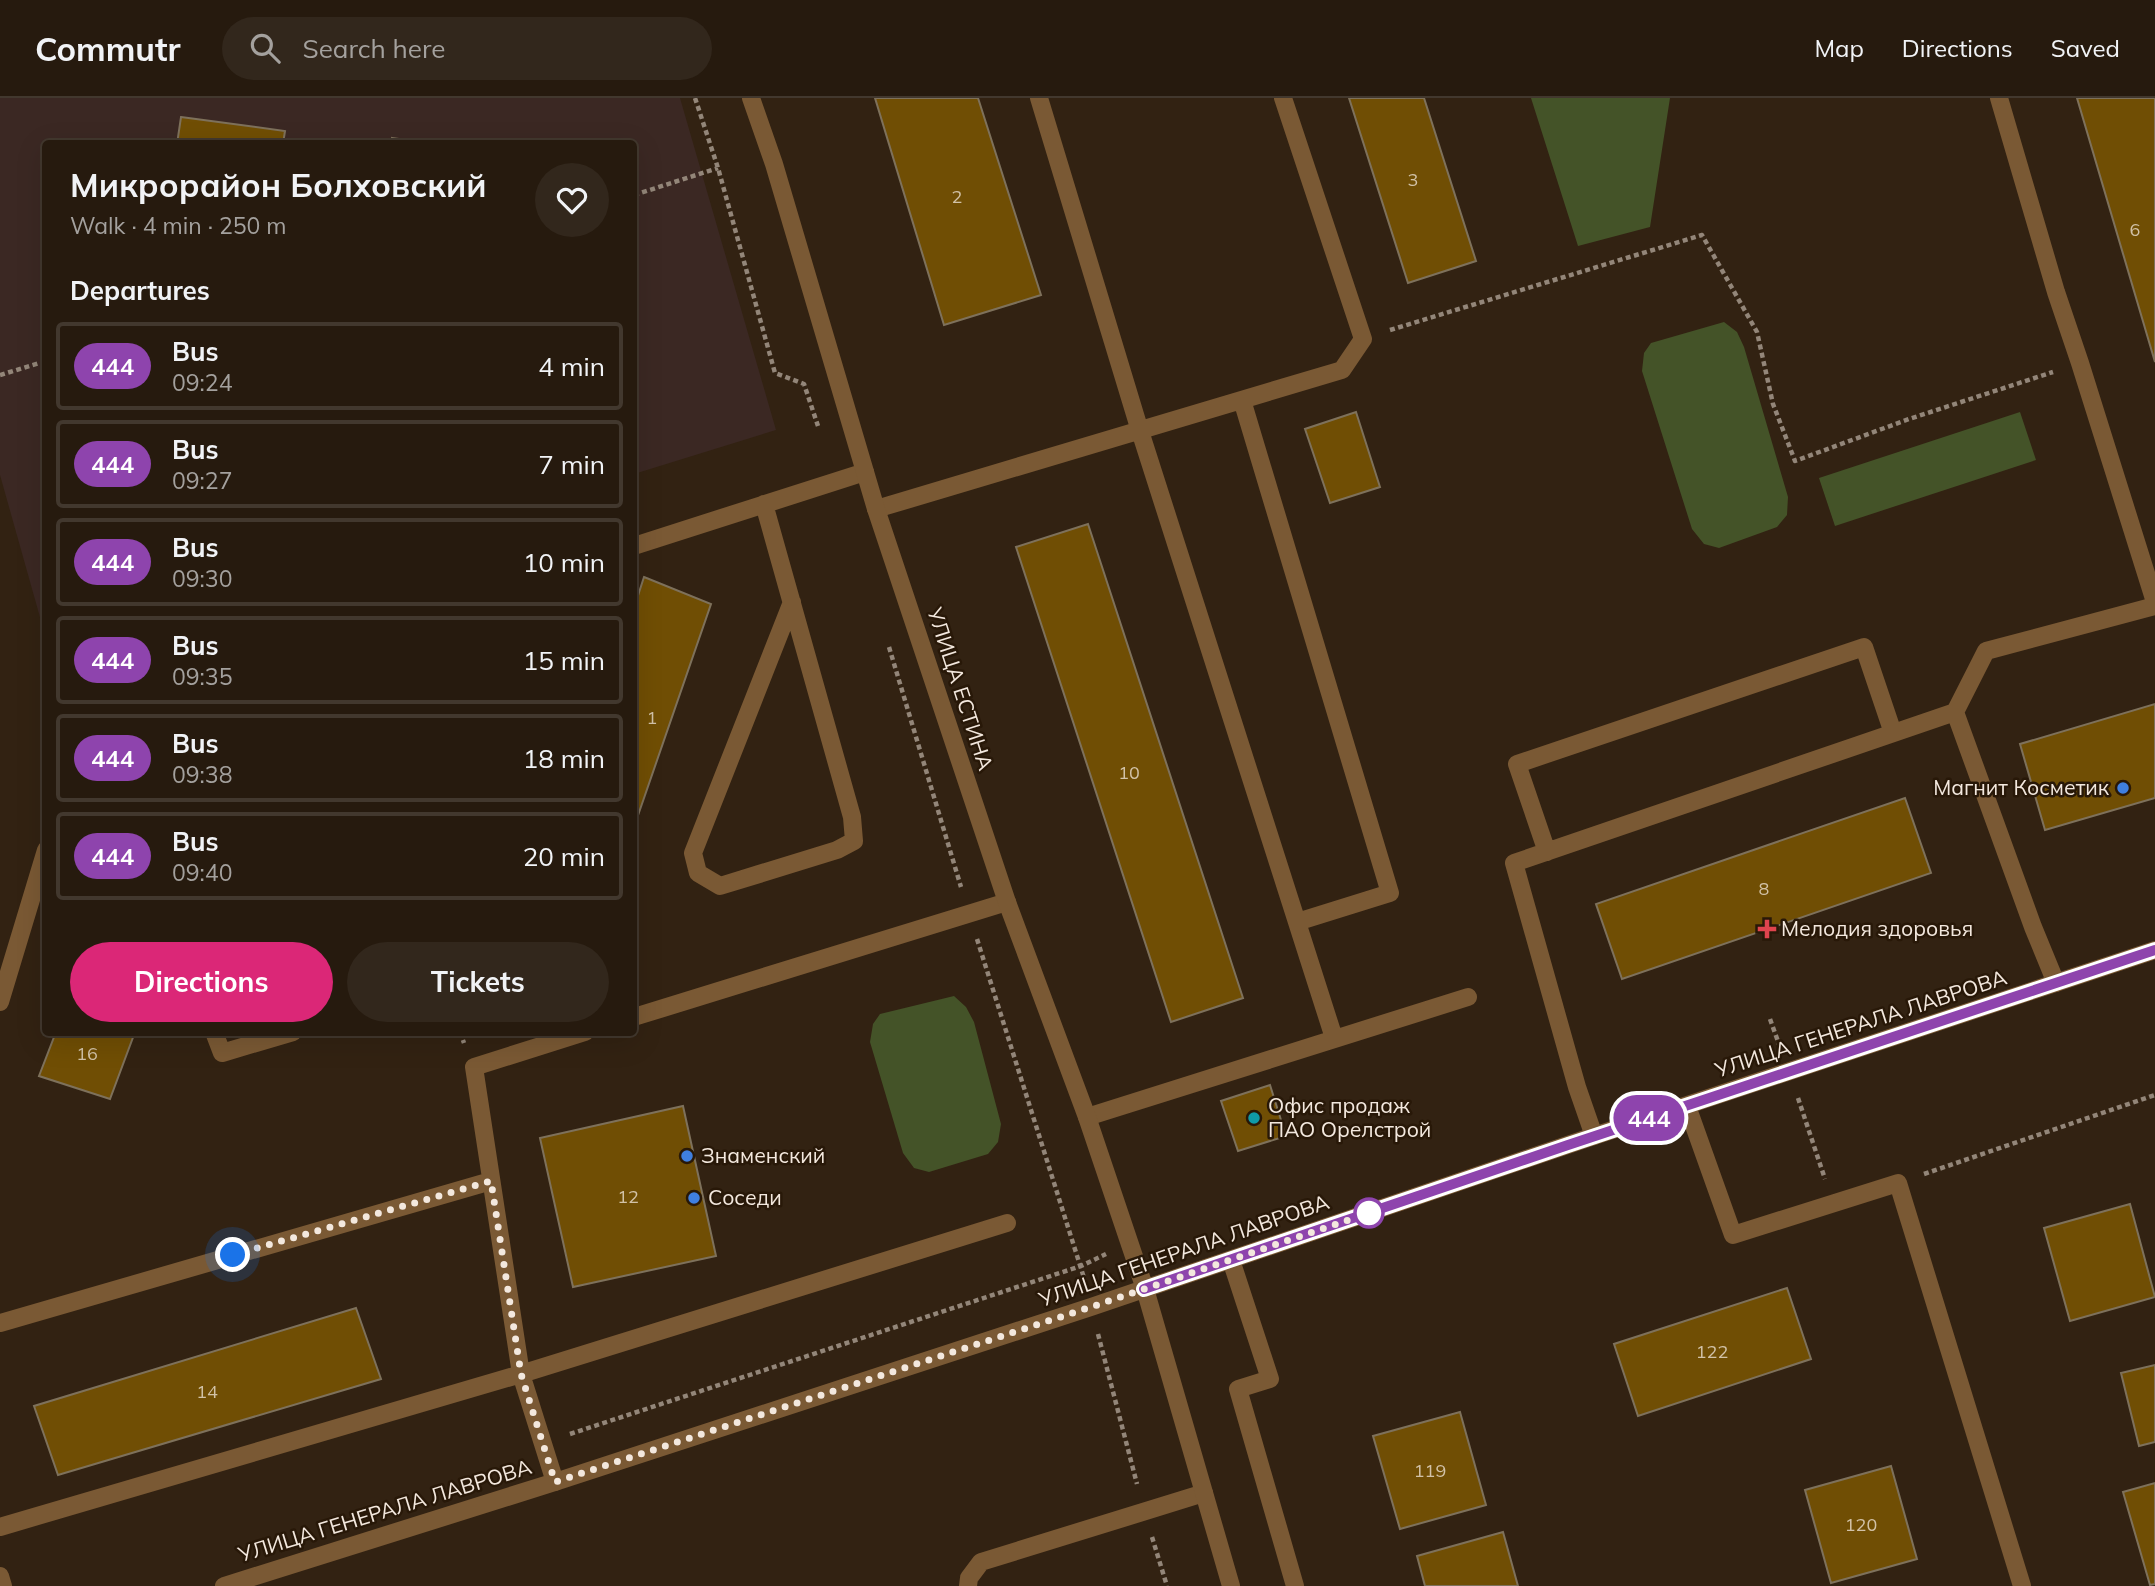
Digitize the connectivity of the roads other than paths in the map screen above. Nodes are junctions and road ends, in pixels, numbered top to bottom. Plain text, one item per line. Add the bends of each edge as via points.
1 (751, 98) edge
2 (1039, 98) edge
3 (1283, 98) edge
4 (2000, 98) edge
5 (1242, 400) junction
6 (1140, 431) junction
7 (865, 472) junction
8 (764, 504) junction
9 (876, 509) junction
10 (637, 545) edge
11 (792, 602) junction
12 (2155, 604) edge
13 (1955, 712) junction
14 (1893, 733) junction
15 (1547, 852) junction
16 (42, 863) edge
17 (1007, 902) junction
18 (1297, 922) junction
19 (2155, 950) edge
20 (2056, 983) junction
21 (1468, 997) dead end
22 (0, 1002) edge
23 (637, 1016) edge
24 (216, 1036) edge
25 (279, 1036) edge
26 (572, 1036) edge
27 (1334, 1038) junction
28 (1687, 1106) junction
29 (1087, 1117) junction
30 (1594, 1136) junction
31 (491, 1181) junction
32 (1007, 1223) dead end
33 (1231, 1260) junction
34 (1144, 1289) junction
35 (0, 1323) edge
36 (521, 1374) junction
37 (555, 1482) junction
38 (1204, 1493) junction
39 (0, 1527) edge
40 (0, 1576) edge
41 (3, 1586) edge
42 (224, 1586) edge
43 (968, 1586) edge
44 (1230, 1586) edge
45 (1295, 1586) edge
46 (2022, 1586) edge

1 - 7 street, УЛИЦА ЕСТИНА
2 - 6 street
3 - 5 street via 1363,339 1342,370
4 - 12 street
5 - 6 street
5 - 18 street via 1390,893
6 - 9 street
6 - 18 street
7 - 8 street
7 - 9 street, УЛИЦА ЕСТИНА
8 - 10 street
8 - 11 street
9 - 17 street, УЛИЦА ЕСТИНА
11 - 11 street via 852,817 854,841 720,886 698,873 693,853
12 - 13 street via 1986,651
13 - 14 street
13 - 20 street
14 - 15 street
14 - 15 street via 1864,647 1517,764
15 - 30 street via 1514,863
16 - 22 street
17 - 23 street
17 - 29 street, УЛИЦА ЕСТИНА
18 - 27 street
19 - 20 street, УЛИЦА ГЕНЕРАЛА ЛАВРОВА
20 - 28 street, УЛИЦА ГЕНЕРАЛА ЛАВРОВА
21 - 27 street
24 - 25 street via 222,1053
26 - 31 street via 474,1067
27 - 29 street
28 - 30 street, УЛИЦА ГЕНЕРАЛА ЛАВРОВА
28 - 46 street via 1733,1235 1898,1183
29 - 34 street, УЛИЦА ЕСТИНА
30 - 33 street, УЛИЦА ГЕНЕРАЛА ЛАВРОВА
31 - 35 street
31 - 36 street
32 - 36 street
33 - 34 street, УЛИЦА ГЕНЕРАЛА ЛАВРОВА
33 - 45 street via 1270,1379 1238,1389
34 - 37 street, УЛИЦА ГЕНЕРАЛА ЛАВРОВА
34 - 38 street, УЛИЦА ЕСТИНА
36 - 37 street
36 - 39 street
37 - 42 street, УЛИЦА ГЕНЕРАЛА ЛАВРОВА
38 - 43 street via 981,1562
38 - 44 street, УЛИЦА ЕСТИНА
40 - 41 street

